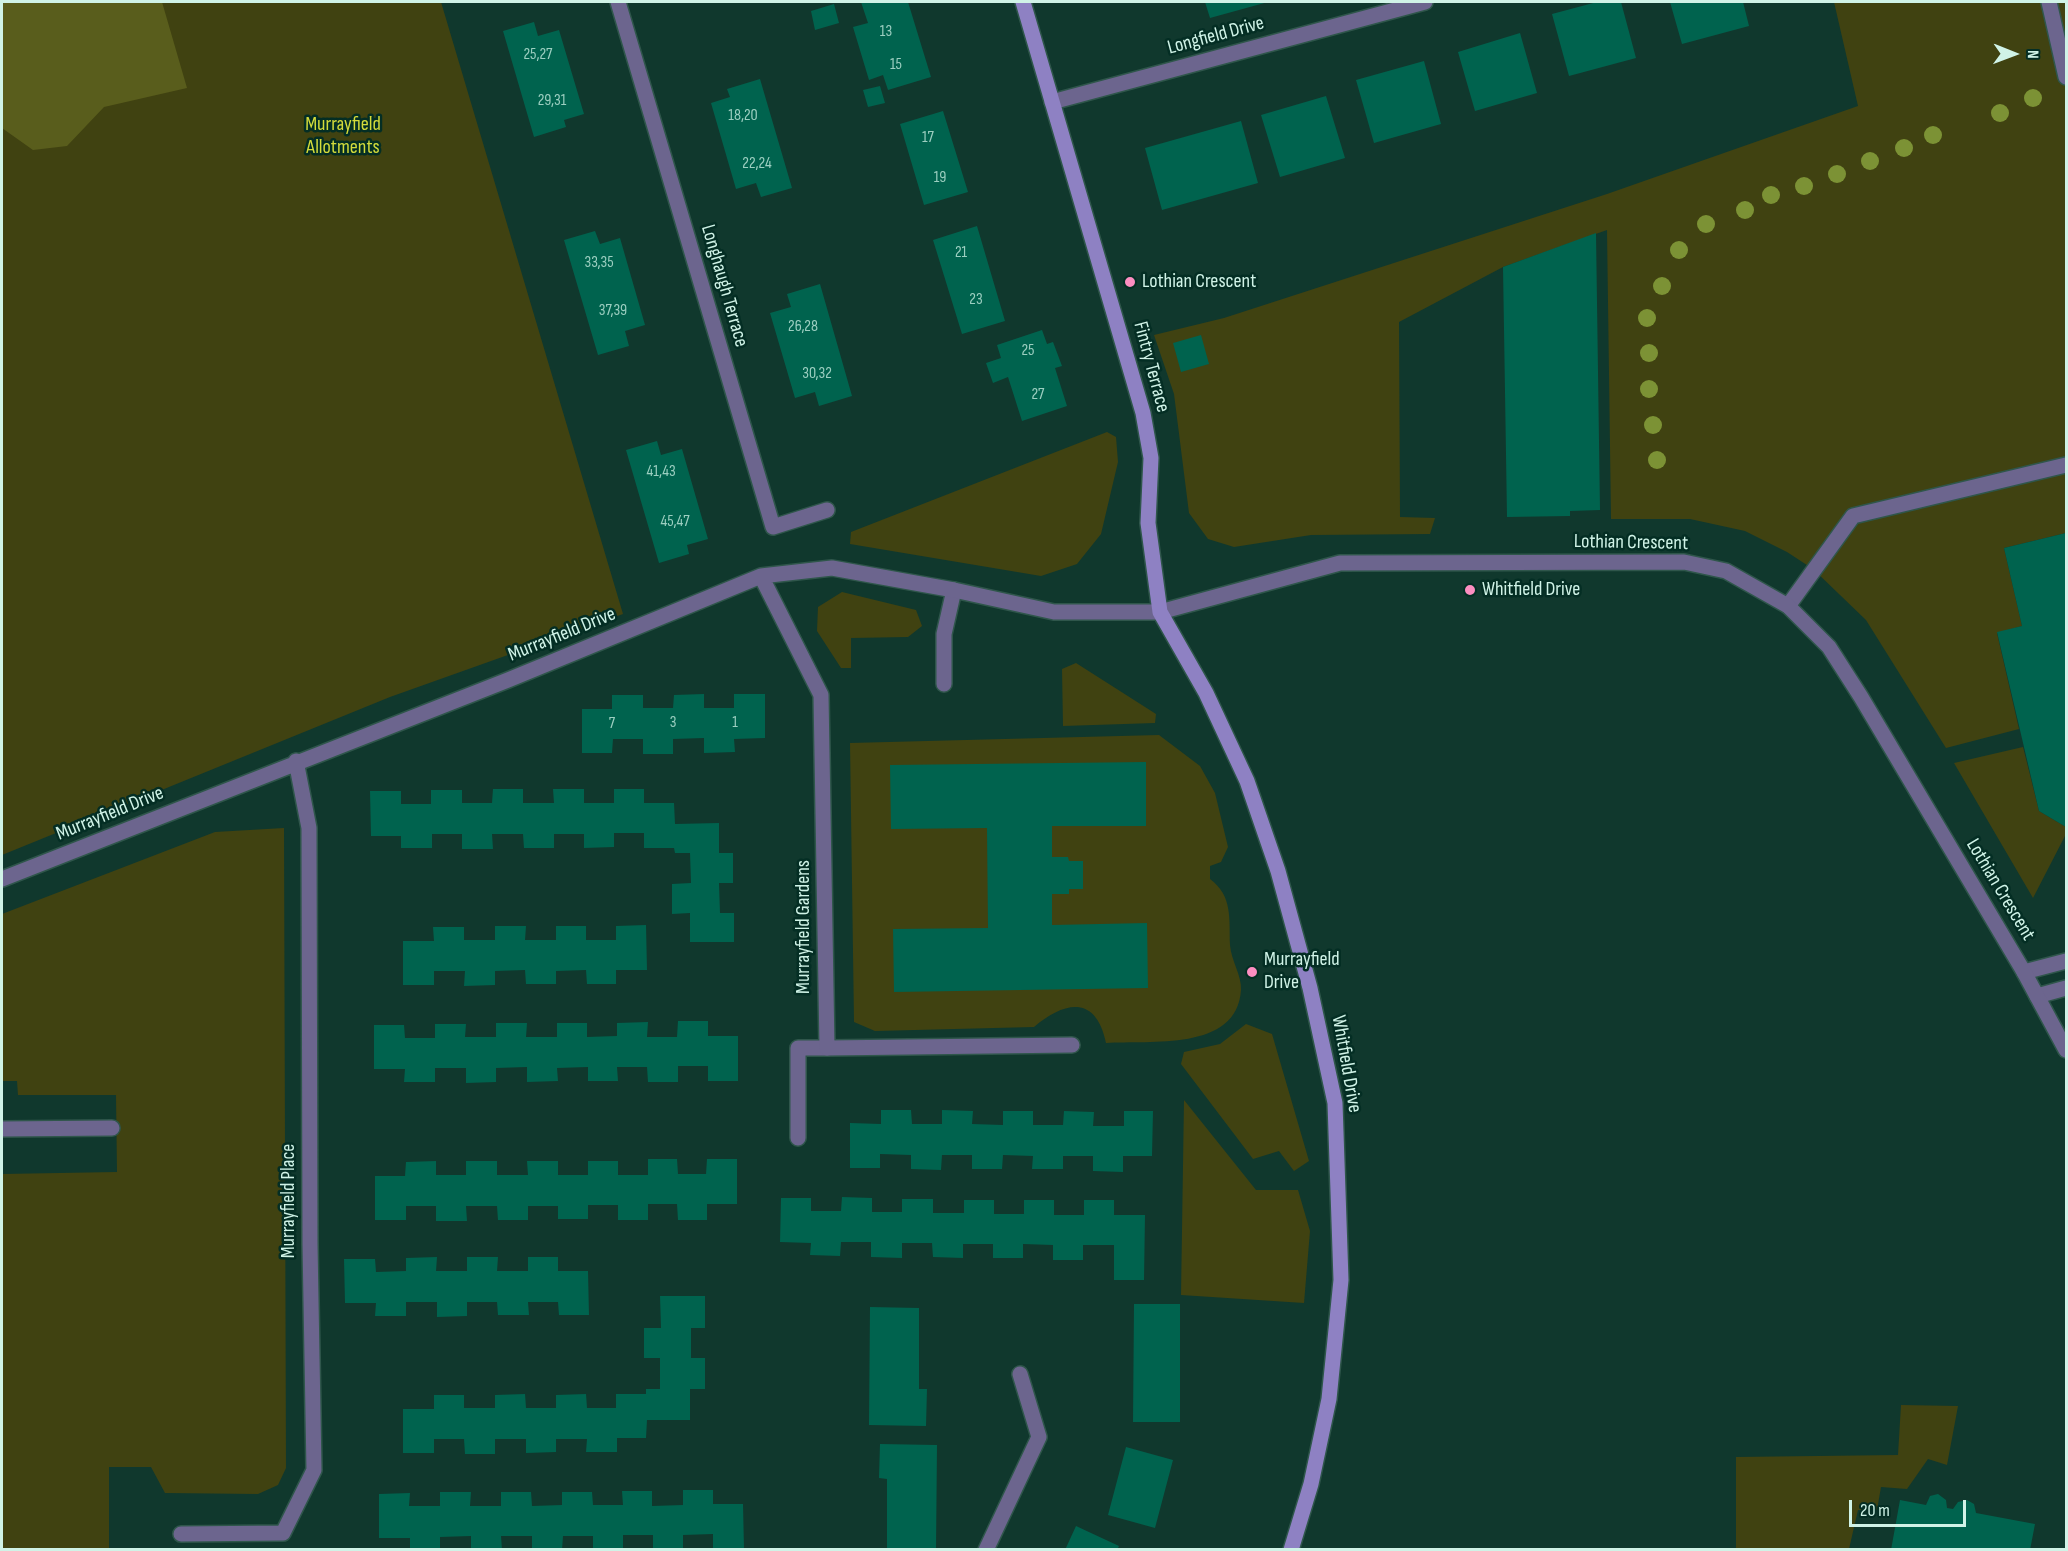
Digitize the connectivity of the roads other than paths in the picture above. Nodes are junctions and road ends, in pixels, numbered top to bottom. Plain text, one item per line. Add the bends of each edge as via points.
1 (618, 2) edge
2 (1023, 2) edge
3 (1425, 2) edge
4 (2049, 2) edge
5 (2067, 77) edge
6 (1052, 102) junction
7 (2067, 465) edge
8 (827, 510) dead end
9 (761, 576) junction
10 (954, 590) junction
11 (1788, 606) junction
12 (1160, 612) junction
13 (944, 684) dead end
14 (296, 761) junction
15 (2, 879) edge
16 (2067, 961) edge
17 (2024, 972) junction
18 (2067, 988) edge
19 (2037, 996) junction
20 (1072, 1045) dead end
21 (827, 1048) junction
22 (2067, 1050) edge
23 (112, 1128) dead end
24 (2, 1129) edge
25 (798, 1138) dead end
26 (1020, 1374) dead end
27 (181, 1534) dead end
28 (986, 1550) edge
29 (1291, 1550) edge

1 - 8 street, Longhaugh Terrace via 773,527
2 - 6 street, Fintry Terrace
3 - 6 street, Longfield Drive
4 - 5 street
6 - 12 street, Fintry Terrace via 1143,413 1151,458 1148,523
7 - 11 street via 1853,516
9 - 10 street, Murrayfield Drive via 832,568
9 - 14 street, Murrayfield Drive via 508,680
9 - 21 street, Murrayfield Gardens via 821,694
10 - 12 street, Murrayfield Drive via 1054,612
10 - 13 street via 944,634
11 - 12 street, Lothian Crescent via 1726,571 1684,562 1340,563
11 - 17 street, Lothian Crescent via 1829,647
12 - 29 street, Whitfield Drive via 1206,693 1247,781 1278,871 1311,988 1335,1102 1341,1280 1329,1399 1311,1484
14 - 15 street, Murrayfield Drive
14 - 27 street, Murrayfield Place via 309,828 314,1470 283,1533
16 - 17 street
17 - 19 street, Lothian Crescent
18 - 19 street
19 - 22 street, Lothian Crescent
20 - 21 street
21 - 25 street via 798,1048
23 - 24 street
26 - 28 street via 1039,1437

